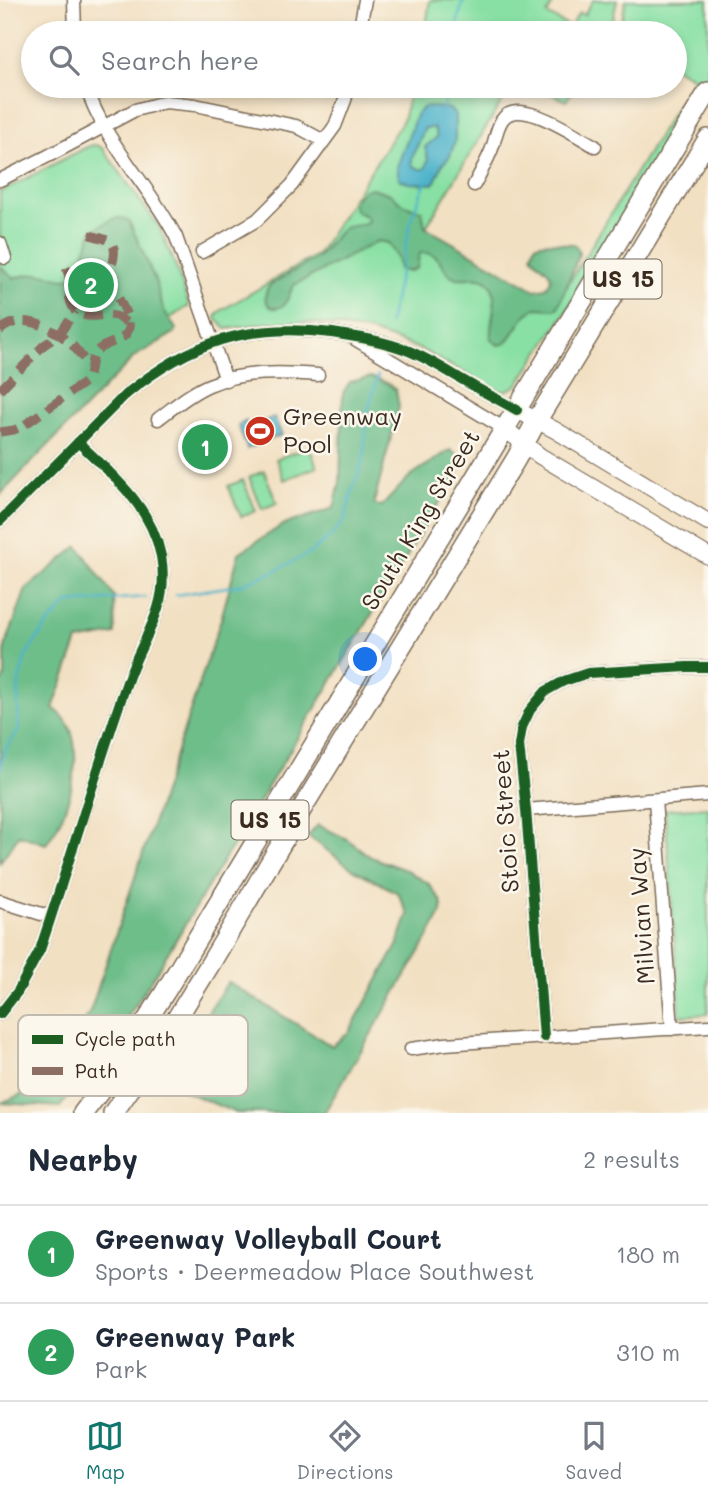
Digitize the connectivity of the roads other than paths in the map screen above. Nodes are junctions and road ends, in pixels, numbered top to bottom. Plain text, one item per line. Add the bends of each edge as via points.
1 (74, 0) edge
2 (365, 0) edge
3 (75, 21) edge
4 (361, 21) edge
5 (708, 92) edge
6 (89, 98) edge
7 (345, 98) edge
8 (103, 126) junction
9 (708, 139) edge
10 (324, 141) junction
11 (595, 146) dead end
12 (0, 180) edge
13 (474, 186) dead end
14 (0, 243) edge
15 (202, 253) dead end
16 (5, 258) dead end
17 (348, 335) junction
18 (213, 342) junction
19 (318, 375) dead end
20 (226, 380) junction
21 (517, 410) junction
22 (158, 419) dead end
23 (537, 420) junction
24 (505, 429) junction
25 (78, 442) junction
26 (524, 443) junction
27 (0, 521) edge
28 (708, 522) edge
29 (708, 556) edge
30 (708, 667) edge
31 (708, 795) edge
32 (654, 800) junction
33 (526, 810) junction
34 (0, 901) edge
35 (51, 917) junction
36 (0, 1014) edge
37 (150, 1015) edge
38 (179, 1015) edge
39 (708, 1026) edge
40 (672, 1029) junction
41 (544, 1037) junction
42 (411, 1049) dead end
43 (96, 1096) edge
44 (125, 1096) edge
45 (83, 1113) edge
46 (113, 1113) edge

1 - 3 street
2 - 4 street
5 - 21 highway, South King Street / US 15
6 - 8 street
7 - 10 street
8 - 10 street via 164,102 296,126
8 - 12 street
8 - 18 street via 166,217
9 - 23 highway, South King Street / US 15
10 - 15 street via 268,211
11 - 13 street via 530,113 509,113
14 - 16 street
17 - 18 street via 278,330
17 - 21 street via 422,357
17 - 24 street
18 - 20 street
18 - 25 street via 145,379
19 - 20 street via 278,373
20 - 22 street via 208,385
21 - 23 main road
21 - 24 highway, South King Street / US 15
23 - 26 highway, South King Street / US 15
23 - 28 main road
24 - 26 main road
24 - 37 highway, South King Street / US 15
25 - 27 street
25 - 35 street via 141,508 157,540 162,593 127,680
26 - 29 main road
26 - 38 highway, South King Street / US 15
30 - 33 street, Stoic Street via 588,673 546,691 522,727 519,745
31 - 32 street
32 - 33 street
32 - 40 street, Milvian Way
33 - 41 street, Stoic Street
34 - 35 street
35 - 36 street via 30,971
39 - 40 street
40 - 41 street
41 - 42 street
43 - 45 highway, South King Street / US 15
44 - 46 highway, South King Street / US 15

